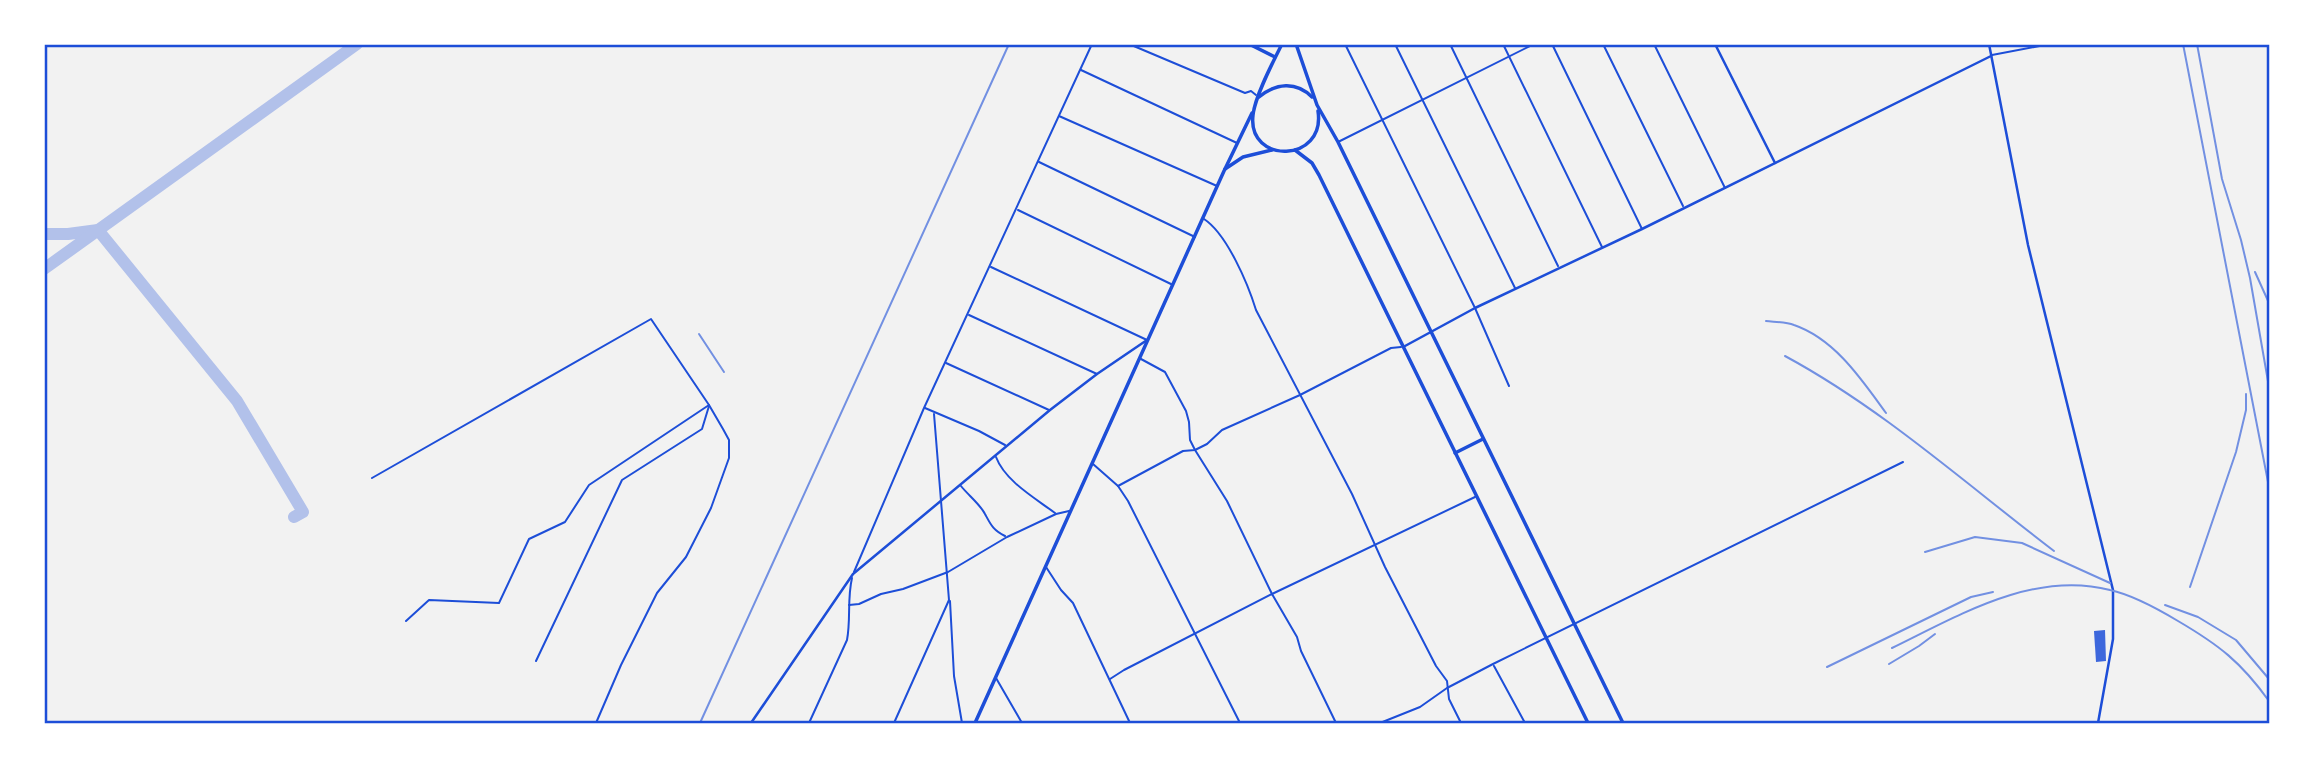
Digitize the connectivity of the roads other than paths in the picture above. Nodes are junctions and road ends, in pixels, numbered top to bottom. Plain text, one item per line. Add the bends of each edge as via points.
1 (1092, 44) edge
2 (1129, 44) edge
3 (1249, 44) edge
4 (1282, 44) edge
5 (1296, 44) edge
6 (1345, 44) edge
7 (1395, 44) edge
8 (1450, 44) edge
9 (1503, 44) edge
10 (1534, 44) edge
11 (1552, 44) edge
12 (1604, 44) edge
13 (1654, 44) edge
14 (1715, 44) edge
15 (1989, 44) edge
16 (2050, 44) edge
17 (1991, 55) junction
18 (1509, 56) junction
19 (1275, 57) junction
20 (1080, 69) junction
21 (1466, 78) junction
22 (1259, 97) junction
23 (1422, 100) junction
24 (1317, 106) junction
25 (1252, 113) junction
26 (1058, 115) junction
27 (1383, 119) junction
28 (1338, 142) junction
29 (1237, 143) junction
30 (1273, 150) junction
31 (1295, 150) junction
32 (1038, 162) junction
33 (1774, 163) junction
34 (1224, 171) junction
35 (1217, 186) junction
36 (1725, 188) junction
37 (1683, 208) junction
38 (1017, 209) junction
39 (1203, 219) junction
40 (1642, 229) junction
41 (1195, 237) junction
42 (1602, 247) junction
43 (990, 267) junction
44 (1558, 268) junction
45 (1174, 285) junction
46 (1516, 289) junction
47 (1475, 308) junction
48 (968, 315) junction
49 (1431, 331) junction
50 (1147, 340) junction
51 (1405, 346) junction
52 (1140, 358) junction
53 (945, 363) junction
54 (1097, 374) junction
55 (1509, 386) dead end
56 (1300, 395) junction
57 (709, 405) junction
58 (924, 408) junction
59 (1050, 410) junction
60 (934, 414) junction
61 (1483, 439) junction
62 (1007, 446) junction
63 (1195, 450) junction
64 (1455, 453) junction
65 (996, 457) junction
66 (1903, 462) dead end
67 (1093, 463) junction
68 (372, 478) dead end
69 (961, 485) junction
70 (1118, 486) junction
71 (1477, 497) junction
72 (943, 500) junction
73 (1070, 511) junction
74 (1056, 514) junction
75 (1007, 537) junction
76 (1375, 544) junction
77 (1046, 566) junction
78 (948, 572) junction
79 (853, 574) junction
80 (1272, 594) junction
81 (949, 600) junction
82 (849, 605) junction
83 (406, 621) dead end
84 (1574, 625) junction
85 (1194, 634) junction
86 (1546, 639) junction
87 (536, 661) dead end
88 (1493, 664) junction
89 (996, 677) junction
90 (1110, 679) junction
91 (1447, 688) junction
92 (596, 723) edge
93 (751, 723) edge
94 (809, 723) edge
95 (894, 723) edge
96 (962, 723) edge
97 (975, 723) edge
98 (1022, 723) edge
99 (1130, 723) edge
100 (1240, 723) edge
101 (1336, 723) edge
102 (1380, 723) edge
103 (1461, 723) edge
104 (1525, 723) edge
105 (1588, 723) edge
106 (1623, 723) edge
107 (2098, 723) edge

1 - 20 street
2 - 22 street
3 - 19 main road
4 - 19 main road
5 - 24 main road
6 - 27 street
7 - 23 street
8 - 21 street
9 - 18 street
10 - 18 street
11 - 40 street
12 - 37 street
13 - 36 street
14 - 33 street
15 - 17 street
16 - 17 street
17 - 33 street
17 - 107 street via 2028,245 2113,590 2113,639
18 - 21 street
18 - 42 street
19 - 22 main road
20 - 26 street
20 - 29 street
21 - 23 street
21 - 44 street
22 - 24 main road via 1274,87 1291,86 1307,92
22 - 25 main road
23 - 27 street
23 - 46 street
24 - 28 main road
24 - 31 main road via 1314,136
25 - 29 main road
25 - 30 main road via 1255,132
26 - 32 street
26 - 35 street
27 - 28 street
27 - 47 street
28 - 49 main road
29 - 34 main road
30 - 31 main road
30 - 34 main road via 1243,157
31 - 51 main road via 1319,174
32 - 38 street
32 - 41 street
33 - 36 street
34 - 35 main road
35 - 39 main road
36 - 37 street
37 - 40 street
38 - 43 street
38 - 45 street
39 - 41 main road
39 - 56 street via 1214,226 1236,263
40 - 42 street
41 - 45 main road
42 - 44 street
43 - 48 street
43 - 50 street
44 - 46 street
45 - 50 main road
46 - 47 street
47 - 49 street
47 - 55 street
48 - 53 street
48 - 54 street
49 - 51 street
49 - 61 main road
50 - 52 main road
50 - 54 street
51 - 56 street via 1391,348
51 - 64 main road
52 - 63 street via 1165,372 1186,411
52 - 67 main road
53 - 58 street
53 - 59 street
54 - 59 street
56 - 63 street via 1223,430
56 - 76 street
57 - 68 street via 651,319
57 - 83 street via 589,485 565,522 529,539 499,603 429,600
57 - 87 street via 702,429 622,480
57 - 92 street via 729,440 729,458 711,508 686,557 657,593
58 - 60 street
58 - 79 street
59 - 62 street
60 - 62 street
60 - 72 street
61 - 64 main road
61 - 84 main road
62 - 65 street
63 - 70 street via 1183,451
63 - 80 street via 1227,501
64 - 71 main road
65 - 69 street
65 - 74 street via 1012,479
66 - 84 street
67 - 70 street
67 - 73 main road
69 - 72 street
69 - 75 street via 994,531
70 - 85 street
71 - 76 street
71 - 86 main road
72 - 78 street
72 - 79 street
73 - 74 street
73 - 77 main road
74 - 75 street
75 - 78 street
76 - 80 street
76 - 91 street
77 - 89 main road
77 - 90 street via 1073,603
78 - 81 street
78 - 82 street
79 - 82 street
79 - 93 street
80 - 85 street
80 - 101 street
81 - 95 street
81 - 96 street
82 - 94 street via 847,640
84 - 86 street
84 - 106 main road
85 - 90 street
85 - 100 street
86 - 88 street
86 - 105 main road
88 - 91 street
88 - 104 street
89 - 97 main road
89 - 98 street
90 - 99 street
91 - 102 street
91 - 103 street

